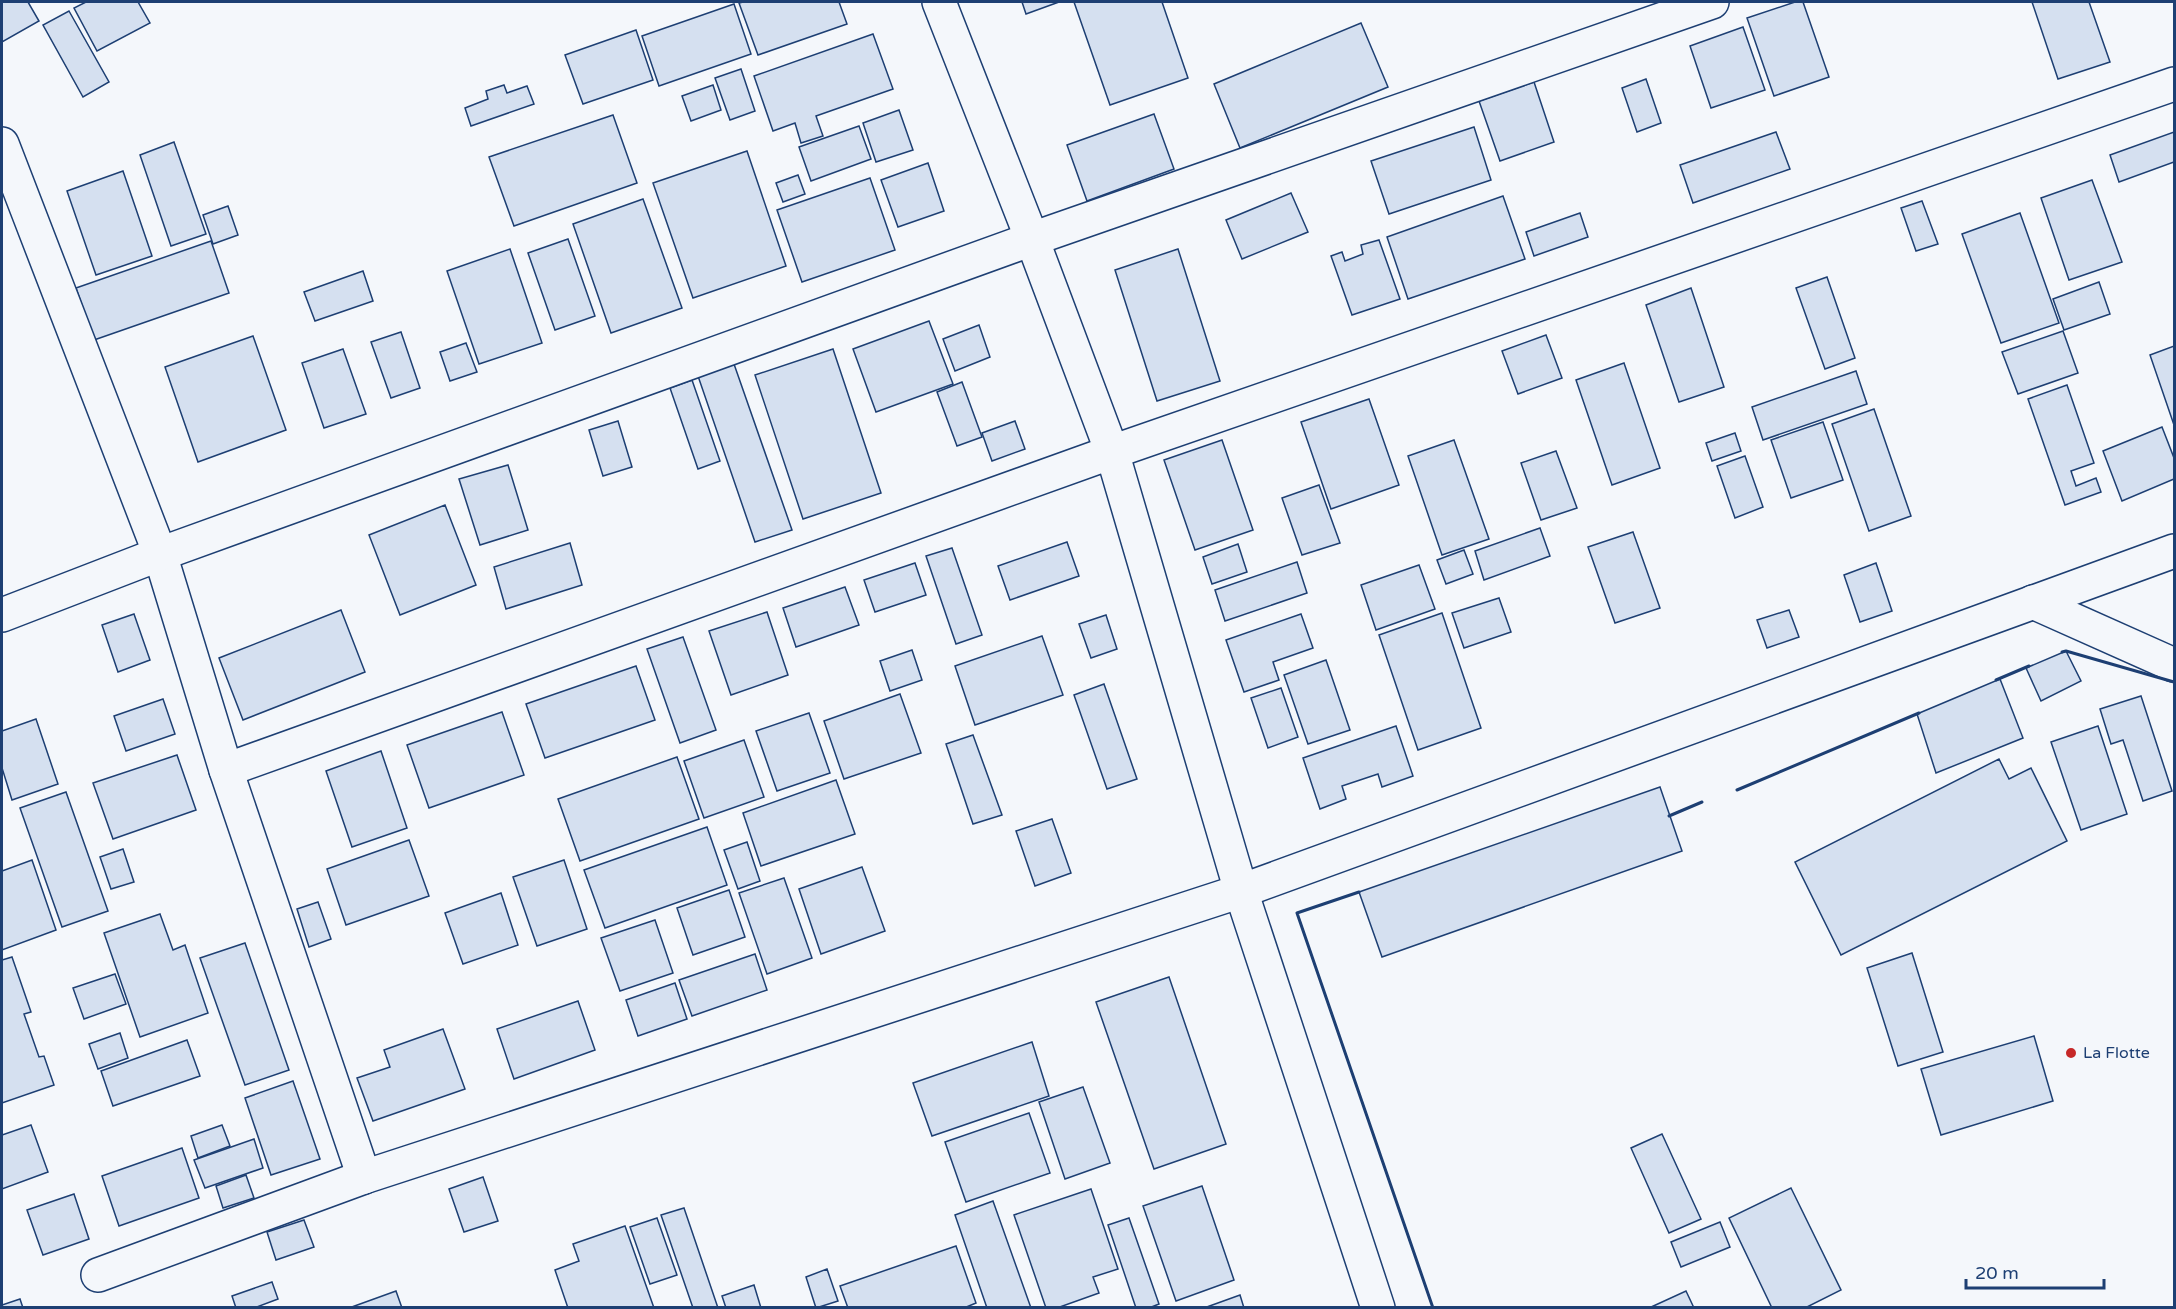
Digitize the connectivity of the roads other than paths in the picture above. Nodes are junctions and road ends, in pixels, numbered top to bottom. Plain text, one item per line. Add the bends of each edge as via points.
1 (939, 2) edge
2 (1712, 2) edge
3 (2175, 84) edge
4 (4, 162) edge
5 (1032, 238) junction
6 (1112, 452) junction
7 (2175, 551) edge
8 (160, 554) junction
9 (2033, 602) junction
10 (2, 615) edge
11 (2175, 665) edge
12 (226, 770) junction
13 (1241, 891) junction
14 (364, 1177) junction
15 (98, 1275) dead end
16 (1378, 1308) edge

1 - 5 street
2 - 5 street
3 - 6 street
4 - 8 street
5 - 6 street
5 - 8 street
6 - 12 street
6 - 13 street
7 - 9 street
8 - 10 street
8 - 12 street
9 - 11 street
9 - 13 street
12 - 14 street
13 - 14 street
13 - 16 street
14 - 15 street

